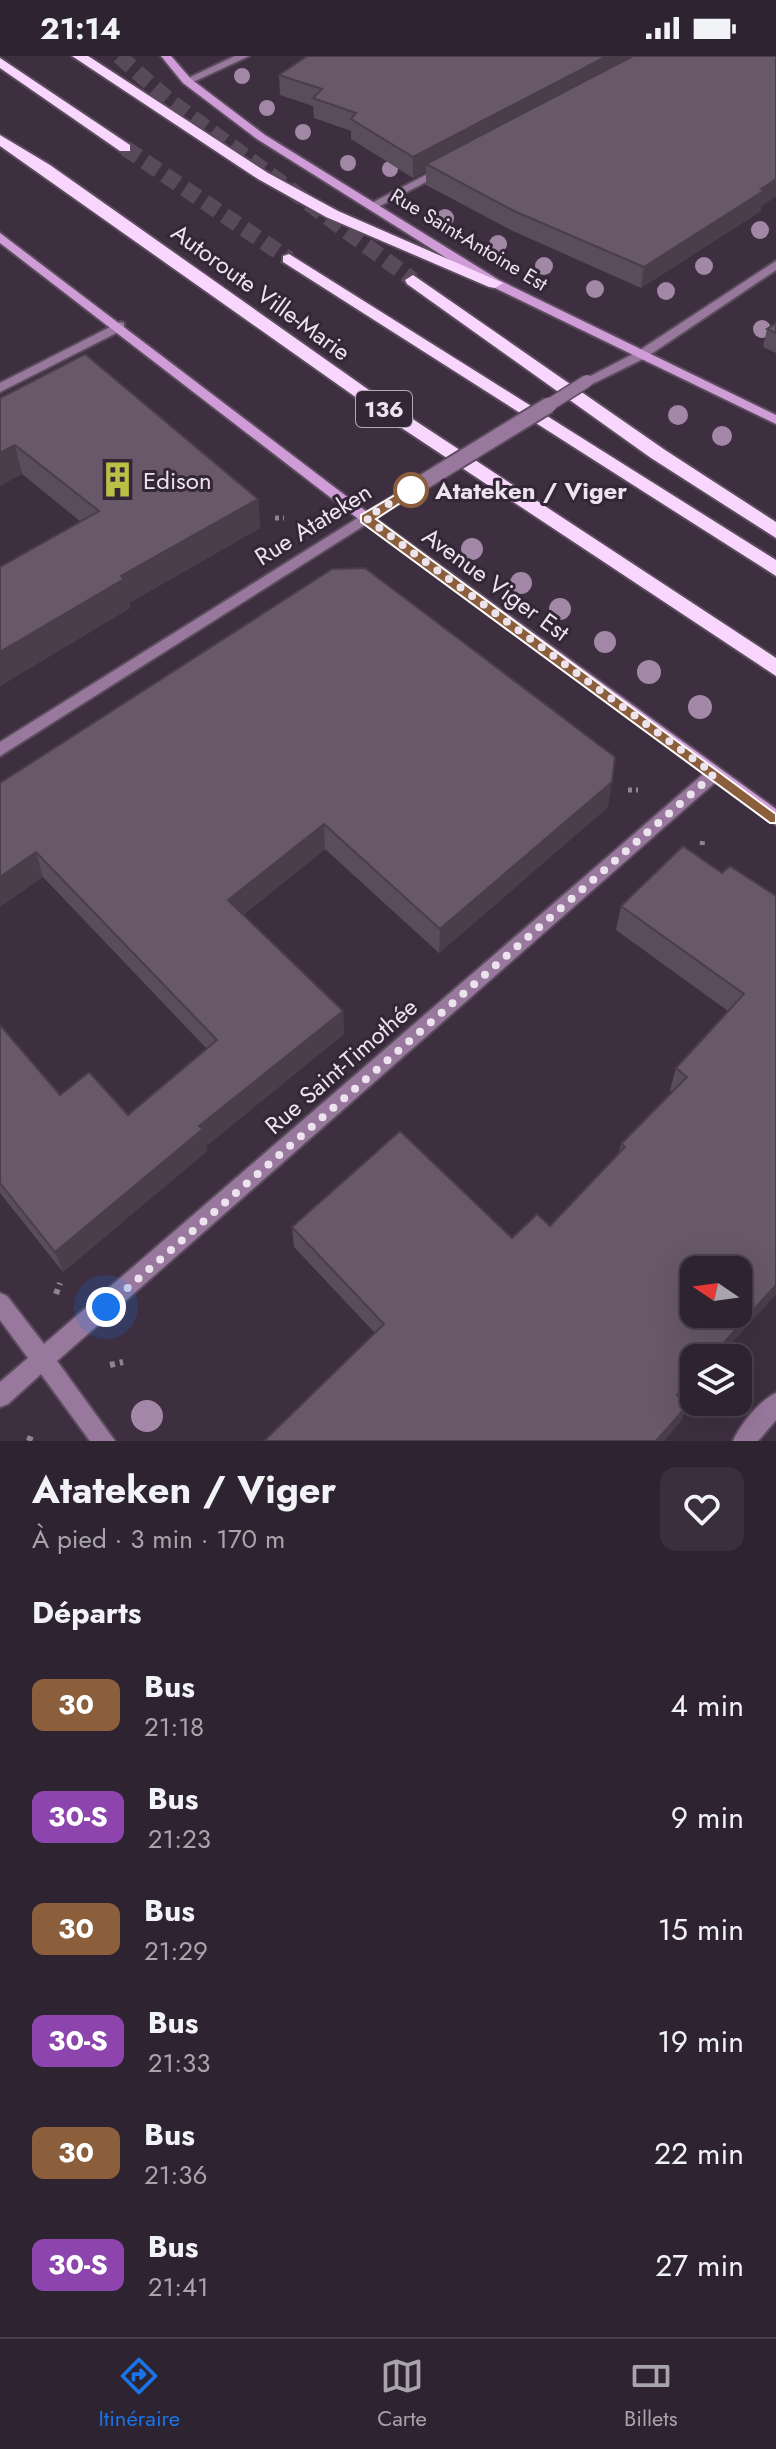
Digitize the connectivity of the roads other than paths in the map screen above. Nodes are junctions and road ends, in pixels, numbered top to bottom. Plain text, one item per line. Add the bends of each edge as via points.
1 (79, 56) edge
2 (166, 56) edge
3 (244, 56) edge
4 (0, 62) edge
5 (187, 81) junction
6 (0, 139) edge
7 (125, 148) tunnel mouth
8 (451, 165) edge
9 (372, 206) junction
10 (0, 237) edge
11 (289, 259) tunnel mouth
12 (776, 265) edge
13 (413, 280) tunnel mouth
14 (495, 283) junction
15 (120, 326) junction
16 (641, 355) junction
17 (0, 388) edge
18 (776, 420) edge
19 (366, 518) junction
20 (776, 531) edge
21 (776, 569) edge
22 (776, 668) edge
23 (0, 750) edge
24 (714, 774) junction
25 (776, 818) edge
26 (0, 1303) edge
27 (43, 1361) junction
28 (0, 1396) edge
29 (776, 1404) edge
30 (104, 1441) edge
31 (744, 1441) edge

1 - 14 highway via 276,184 332,214
2 - 5 main road, Rue Saint-Antoine Est
3 - 5 street
4 - 7 highway
5 - 9 main road, Rue Saint-Antoine Est via 261,137
6 - 22 highway, Autoroute Ville-Marie / 136 via 370,399
8 - 9 street
9 - 14 main road, Rue Saint-Antoine Est
10 - 15 main road, Avenue Viger Est
11 - 21 highway, Autoroute Ville-Marie
12 - 16 street, Rue Atateken
13 - 20 highway
14 - 16 main road, Rue Saint-Antoine Est
15 - 17 street
15 - 19 main road, Avenue Viger Est
16 - 18 main road, Rue Saint-Antoine Est
16 - 19 street, Rue Atateken, bridge via 587,381
19 - 23 street, Rue Atateken
19 - 24 main road, Avenue Viger Est
24 - 25 main road, Avenue Viger Est
24 - 27 street, Rue Saint-Timothée
26 - 27 street
27 - 28 street, Rue Saint-Timothée
27 - 30 street
29 - 31 street

